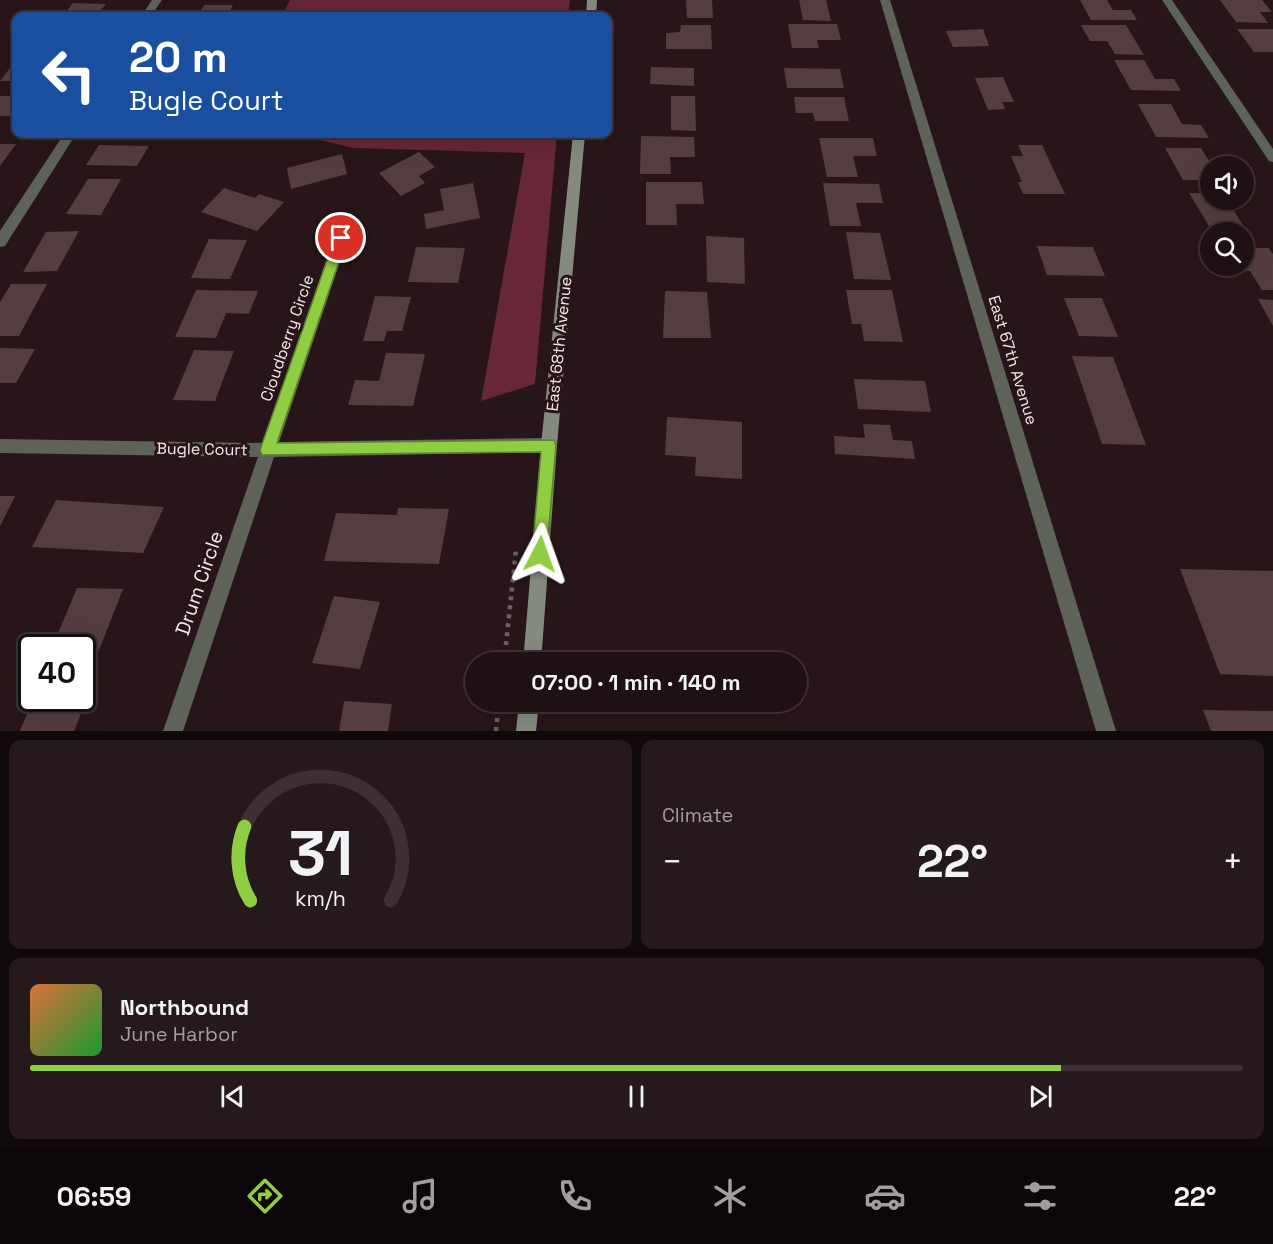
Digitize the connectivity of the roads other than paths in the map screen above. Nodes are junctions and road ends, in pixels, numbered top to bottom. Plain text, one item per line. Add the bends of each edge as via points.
1 (885, 0) edge
2 (1167, 0) edge
3 (67, 138) edge
4 (579, 138) edge
5 (1273, 158) edge
6 (341, 238) dead end
7 (0, 242) edge
8 (549, 445) junction
9 (0, 446) edge
10 (267, 450) junction
11 (533, 652) edge
12 (528, 712) edge
13 (173, 731) edge
14 (526, 731) edge
15 (1106, 731) edge

1 - 15 street, East 67th Avenue
2 - 5 street
3 - 7 street
4 - 8 street, East 68th Avenue
6 - 10 street, Cloudberry Circle
8 - 10 street, Bugle Court
8 - 11 street, East 68th Avenue
9 - 10 street, Bugle Court
10 - 13 street, Drum Circle
12 - 14 street

